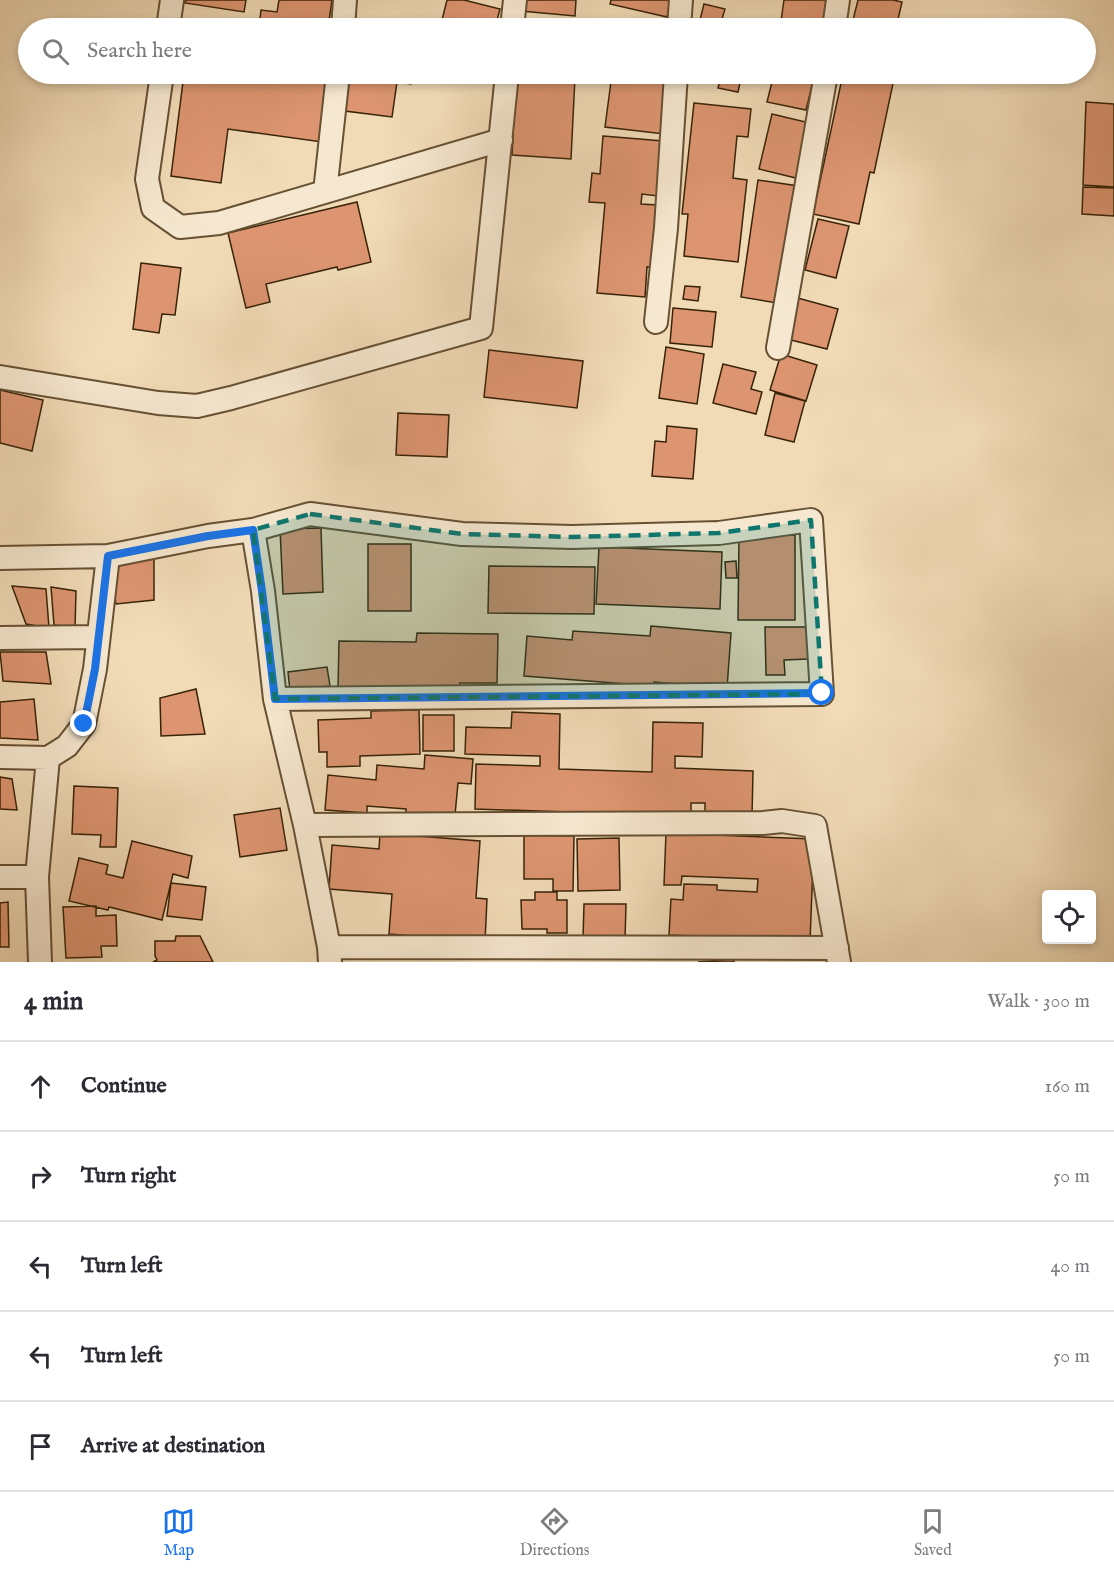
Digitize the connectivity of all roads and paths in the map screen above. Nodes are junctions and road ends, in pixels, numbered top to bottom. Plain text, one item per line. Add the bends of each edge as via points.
1 (172, 0) edge
2 (345, 0) edge
3 (514, 0) edge
4 (681, 0) edge
5 (838, 0) edge
6 (169, 18) edge
7 (343, 18) edge
8 (513, 18) edge
9 (680, 18) edge
10 (835, 18) edge
11 (161, 84) edge
12 (337, 84) edge
13 (506, 84) edge
14 (675, 84) edge
15 (824, 84) edge
16 (501, 140) junction
17 (326, 192) junction
18 (656, 322) dead end
19 (778, 348) dead end
20 (0, 377) edge
21 (253, 530) junction
22 (108, 556) junction
23 (0, 558) edge
24 (98, 637) junction
25 (0, 638) edge
26 (275, 699) junction
27 (0, 757) edge
28 (48, 758) junction
29 (305, 825) junction
30 (0, 877) edge
31 (37, 877) junction
32 (330, 955) edge
33 (838, 955) edge
34 (40, 962) edge

1 - 6 street
2 - 7 street
3 - 8 street
4 - 9 street
5 - 10 street
11 - 17 street via 147,179 153,208 180,227 219,223
12 - 17 street
13 - 16 street
14 - 18 street
15 - 19 street
16 - 17 street
16 - 20 street via 481,328 197,406
21 - 22 street
21 - 26 street
21 - 26 street via 310,514 462,534 572,537 719,533 812,520 822,693
22 - 23 street
22 - 24 street
24 - 25 street
24 - 28 street via 84,724 67,746
26 - 29 street
27 - 28 street
28 - 31 street
29 - 32 street
29 - 33 street via 782,821 815,826
30 - 31 street
31 - 34 street
32 - 33 street

